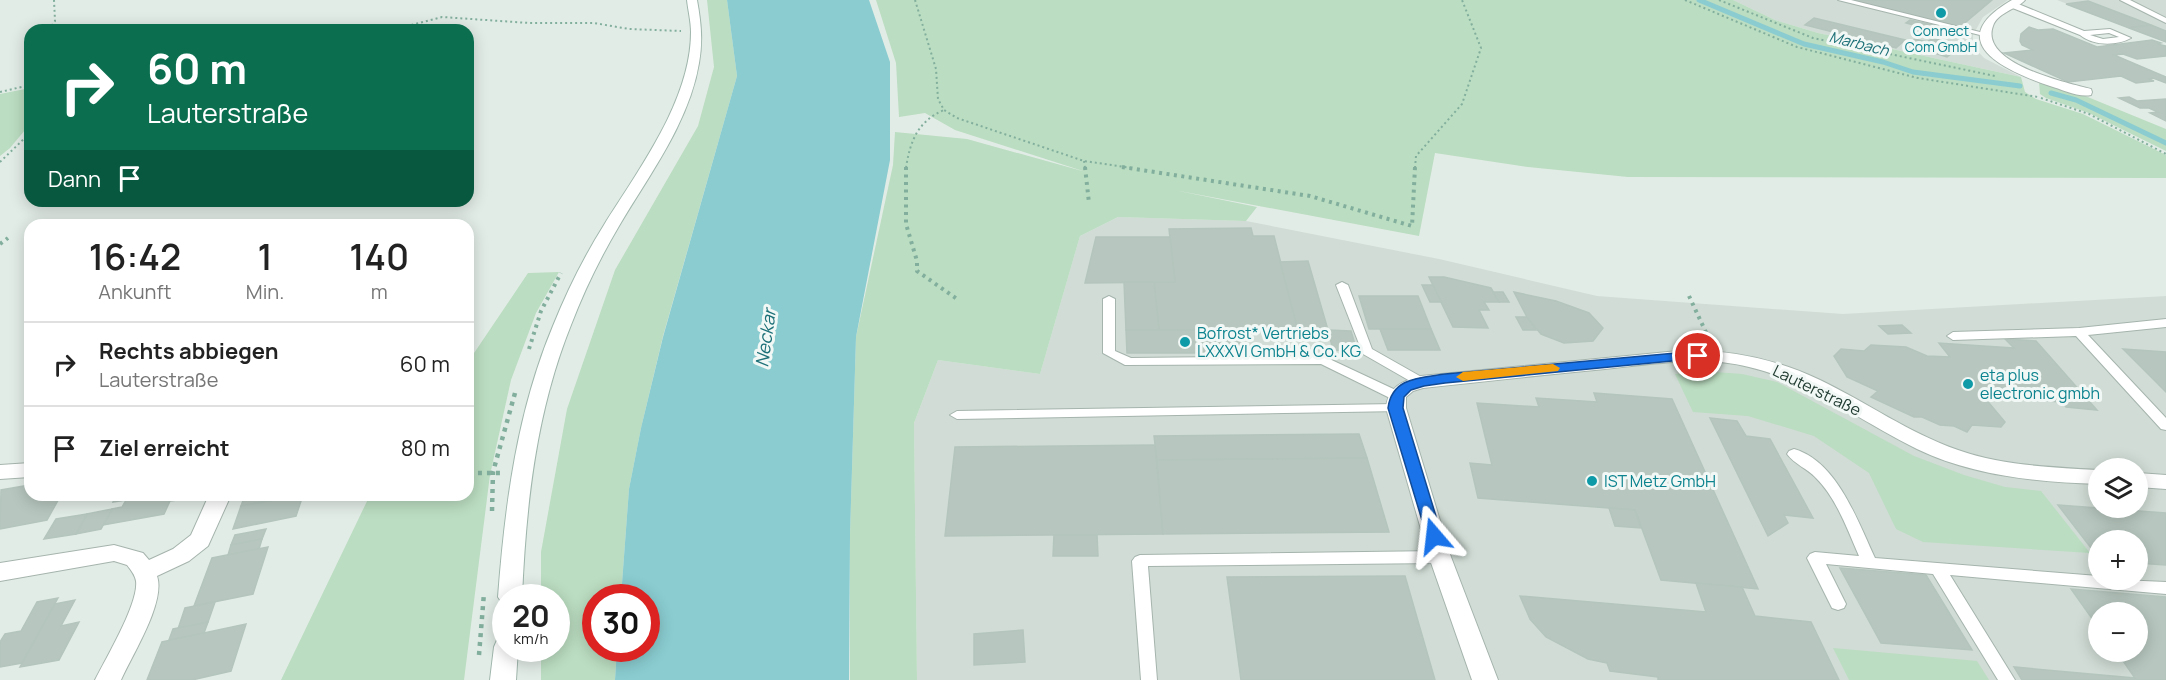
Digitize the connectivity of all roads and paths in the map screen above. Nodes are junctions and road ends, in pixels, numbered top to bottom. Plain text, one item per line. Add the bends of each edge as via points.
1 (54, 0) edge
2 (692, 0) edge
3 (915, 0) edge
4 (1462, 0) edge
5 (1685, 0) edge
6 (1719, 0) edge
7 (1842, 0) edge
8 (2124, 0) edge
9 (2016, 2) edge
10 (2166, 21) edge
11 (53, 24) edge
12 (415, 24) edge
13 (697, 31) junction
14 (2083, 33) dead end
15 (1984, 34) junction
16 (2031, 75) junction
17 (1998, 76) dead end
18 (24, 86) edge
19 (0, 92) edge
20 (2086, 92) dead end
21 (2038, 97) junction
22 (944, 110) junction
23 (24, 139) edge
24 (2166, 154) edge
25 (1084, 161) junction
26 (0, 162) edge
27 (1089, 204) dead end
28 (8, 238) dead end
29 (0, 244) edge
30 (1342, 285) dead end
31 (1689, 296) dead end
32 (957, 299) dead end
33 (1109, 299) dead end
34 (2166, 323) edge
35 (2079, 332) junction
36 (1953, 336) dead end
37 (1717, 356) junction
38 (1421, 382) junction
39 (1396, 402) junction
40 (957, 415) dead end
41 (2166, 426) edge
42 (1794, 453) dead end
43 (24, 470) edge
44 (0, 472) edge
45 (521, 472) junction
46 (474, 473) edge
47 (2088, 476) edge
48 (2148, 481) edge
49 (2166, 482) edge
50 (217, 501) edge
51 (1440, 557) junction
52 (1870, 563) junction
53 (1939, 570) junction
54 (0, 572) edge
55 (145, 572) junction
56 (511, 584) edge
57 (2166, 588) edge
58 (1838, 604) dead end
59 (505, 662) edge
60 (108, 680) edge
61 (503, 680) edge
62 (1149, 680) edge
63 (1485, 680) edge
64 (2007, 680) edge

1 - 11 path
2 - 13 street
3 - 22 path
4 - 25 path via 1481,48 1462,104 1416,156 1412,226 1310,196
5 - 21 path via 1797,47 1918,78
6 - 17 path via 1813,38
7 - 15 lane
8 - 10 lane
9 - 14 lane
9 - 15 street via 1988,24
12 - 13 path via 442,17
13 - 45 street via 693,64 680,102 596,252 554,345 536,400
15 - 16 street via 1988,49 1996,57
16 - 20 street
16 - 21 path via 2033,92
18 - 19 path
21 - 24 path via 2089,114
22 - 25 path via 957,118
22 - 32 path via 932,115 918,129 907,160 909,238 918,260 917,272
23 - 26 path
25 - 27 path
28 - 29 path
30 - 38 lane via 1368,351
31 - 37 path
33 - 39 lane via 1108,352 1129,362 1323,360
34 - 35 lane
35 - 36 lane
35 - 41 lane
37 - 38 street, Lauterstraße via 1678,356
37 - 47 street, Lauterstraße via 1765,365 1796,377 1918,442 1977,464
38 - 39 street, Lauterstraße via 1406,387
39 - 40 lane
39 - 51 street
42 - 52 lane via 1813,464 1833,485
43 - 44 street
45 - 46 path
45 - 56 street
48 - 49 street
50 - 55 street via 200,540 181,555
51 - 62 lane via 1140,561
51 - 63 street
52 - 53 lane
52 - 58 lane via 1815,558
53 - 57 lane
53 - 64 lane
54 - 55 street via 114,553 135,559
55 - 60 street via 148,585 142,605
59 - 61 street

